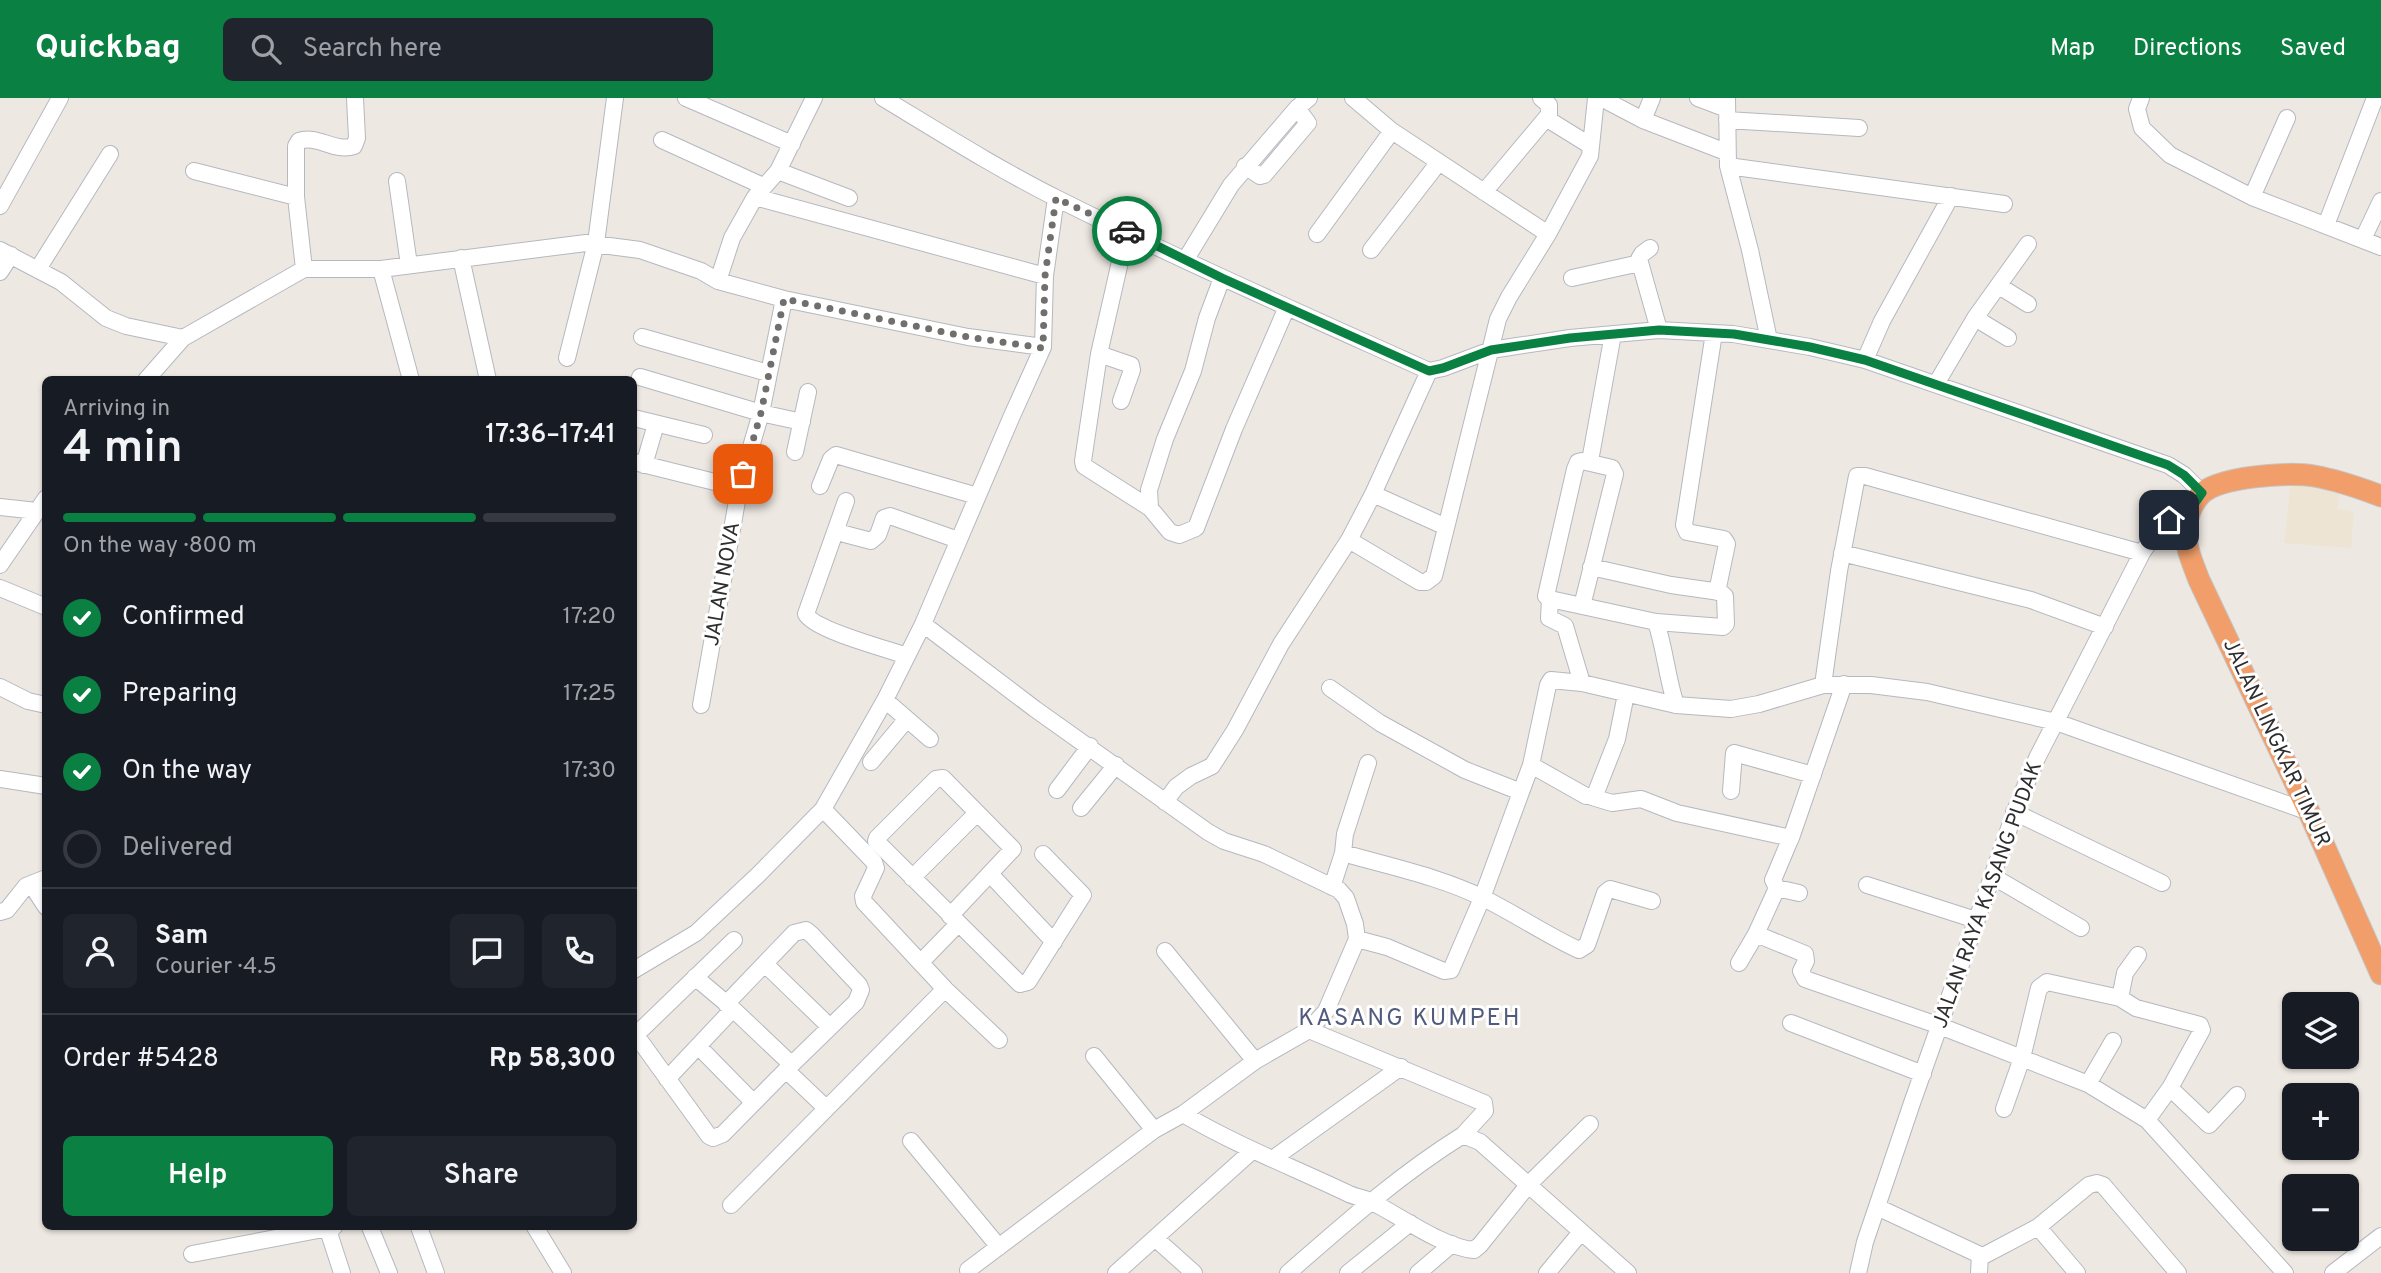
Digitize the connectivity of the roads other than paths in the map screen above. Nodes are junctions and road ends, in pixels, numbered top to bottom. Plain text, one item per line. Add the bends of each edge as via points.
1 (60, 98) edge
2 (355, 98) edge
3 (615, 98) edge
4 (686, 98) edge
5 (814, 98) edge
6 (883, 98) edge
7 (1353, 98) edge
8 (1541, 98) edge
9 (1596, 98) edge
10 (1601, 98) edge
11 (1652, 98) edge
12 (1698, 98) edge
13 (2140, 98) edge
14 (2375, 98) edge
15 (1303, 103) edge
16 (1727, 109) edge
17 (1547, 117) junction
18 (2287, 118) dead end
19 (1643, 120) junction
20 (1858, 128) dead end
21 (1392, 131) junction
22 (662, 140) dead end
23 (792, 144) junction
24 (1591, 146) junction
25 (110, 154) dead end
26 (1727, 159) junction
27 (1439, 162) junction
28 (194, 171) dead end
29 (778, 171) junction
30 (397, 181) dead end
31 (759, 192) junction
32 (1484, 192) junction
33 (1951, 196) junction
34 (296, 197) junction
35 (2252, 197) junction
36 (849, 198) dead end
37 (1056, 198) junction
38 (2381, 201) edge
39 (2004, 204) dead end
40 (0, 206) edge
41 (2326, 225) junction
42 (1126, 230) junction
43 (1317, 233) dead end
44 (1548, 234) junction
45 (2363, 239) junction
46 (596, 243) junction
47 (2028, 244) dead end
48 (2381, 247) edge
49 (1650, 248) dead end
50 (1371, 250) dead end
51 (5, 253) edge
52 (461, 258) junction
53 (1185, 260) junction
54 (1640, 263) junction
55 (409, 265) junction
56 (38, 269) junction
57 (304, 269) junction
58 (381, 269) junction
59 (0, 272) edge
60 (1045, 276) junction
61 (1222, 278) junction
62 (1572, 278) dead end
63 (718, 281) junction
64 (1999, 286) junction
65 (784, 299) junction
66 (2028, 304) dead end
67 (1287, 307) junction
68 (1975, 318) junction
69 (1659, 330) junction
70 (1714, 333) junction
71 (1613, 334) junction
72 (642, 337) dead end
73 (183, 338) junction
74 (2008, 338) dead end
75 (1769, 340) junction
76 (1043, 348) junction
77 (1491, 350) junction
78 (1099, 354) junction
79 (567, 358) dead end
80 (1865, 360) junction
81 (1429, 371) junction
82 (768, 373) junction
83 (150, 376) edge
84 (410, 376) edge
85 (487, 376) edge
86 (640, 377) dead end
87 (1936, 384) junction
88 (808, 392) dead end
89 (1121, 401) dead end
90 (761, 413) junction
91 (637, 419) edge
92 (802, 422) junction
93 (656, 424) junction
94 (704, 435) dead end
95 (795, 452) dead end
96 (1590, 461) junction
97 (639, 463) edge
98 (740, 484) junction
99 (820, 486) dead end
100 (1373, 494) junction
101 (977, 496) junction
102 (2381, 496) edge
103 (846, 501) dead end
104 (2196, 501) junction
105 (41, 505) edge
106 (0, 507) edge
107 (1150, 508) junction
108 (1446, 527) junction
109 (837, 531) junction
110 (958, 541) junction
111 (1349, 541) junction
112 (1842, 554) junction
113 (2142, 554) junction
114 (0, 565) edge
115 (1591, 567) junction
116 (0, 588) edge
117 (1717, 592) junction
118 (1550, 599) junction
119 (42, 605) edge
120 (1582, 606) junction
121 (1656, 622) junction
122 (923, 624) junction
123 (2105, 627) junction
124 (907, 656) junction
125 (1581, 683) junction
126 (1844, 684) junction
127 (1823, 685) junction
128 (0, 687) edge
129 (1330, 688) dead end
130 (1626, 694) junction
131 (885, 699) junction
132 (42, 704) edge
133 (701, 705) dead end
134 (1676, 705) junction
135 (907, 719) junction
136 (2056, 722) junction
137 (930, 739) dead end
138 (1090, 746) junction
139 (871, 762) dead end
140 (1368, 763) dead end
141 (1116, 765) junction
142 (1531, 765) junction
143 (1813, 775) junction
144 (0, 779) edge
145 (42, 785) edge
146 (1057, 790) dead end
147 (1731, 791) dead end
148 (1521, 792) junction
149 (1592, 797) junction
150 (1165, 802) junction
151 (1081, 808) dead end
152 (823, 809) junction
153 (2014, 812) junction
154 (2309, 812) junction
155 (977, 813) junction
156 (1791, 838) junction
157 (1343, 853) junction
158 (1043, 854) dead end
159 (991, 875) junction
160 (1992, 876) junction
161 (912, 878) junction
162 (38, 881) edge
163 (2162, 883) dead end
164 (1867, 885) dead end
165 (1332, 887) junction
166 (1777, 888) junction
167 (1799, 893) dead end
168 (1482, 898) junction
169 (1652, 901) dead end
170 (0, 912) edge
171 (954, 920) junction
172 (1976, 920) junction
173 (2081, 928) dead end
174 (1756, 934) junction
175 (1357, 939) junction
176 (734, 940) dead end
177 (1054, 942) junction
178 (1164, 951) dead end
179 (2138, 955) dead end
180 (921, 962) junction
181 (765, 964) junction
182 (1739, 964) dead end
183 (637, 968) edge
184 (2381, 974) edge
185 (695, 977) junction
186 (945, 989) junction
187 (2120, 998) junction
188 (730, 1006) junction
189 (1791, 1023) dead end
190 (829, 1026) junction
191 (1940, 1026) junction
192 (1309, 1030) junction
193 (999, 1040) dead end
194 (2113, 1041) dead end
195 (698, 1046) junction
196 (1094, 1056) dead end
197 (2022, 1058) junction
198 (1255, 1061) junction
199 (788, 1067) junction
200 (1401, 1067) junction
201 (1923, 1074) junction
202 (667, 1079) junction
203 (2088, 1084) junction
204 (2170, 1088) junction
205 (2237, 1096) dead end
206 (753, 1102) junction
207 (826, 1108) junction
208 (2004, 1108) dead end
209 (1183, 1114) junction
210 (2147, 1120) junction
211 (1590, 1124) dead end
212 (1154, 1130) junction
213 (1463, 1135) junction
214 (911, 1141) dead end
215 (1252, 1151) junction
216 (1274, 1158) junction
217 (1529, 1184) junction
218 (1370, 1201) junction
219 (731, 1205) dead end
220 (1877, 1207) junction
221 (1410, 1223) junction
222 (2038, 1227) junction
223 (314, 1230) edge
224 (330, 1230) edge
225 (371, 1230) edge
226 (420, 1230) edge
227 (538, 1230) edge
228 (1581, 1232) junction
229 (2381, 1236) edge
230 (1156, 1238) junction
231 (1452, 1244) junction
232 (999, 1247) junction
233 (192, 1254) dead end
234 (1980, 1255) junction
235 (968, 1270) dead end
236 (1552, 1271) edge
237 (342, 1273) edge
238 (389, 1273) edge
239 (436, 1273) edge
240 (563, 1273) edge
241 (1116, 1273) edge
242 (1194, 1273) edge
243 (1288, 1273) edge
244 (1348, 1273) edge
245 (1418, 1273) edge
246 (1628, 1273) edge
247 (1858, 1273) edge
248 (1979, 1273) edge
249 (2077, 1273) edge
250 (2178, 1273) edge
251 (2286, 1273) edge
252 (2333, 1273) edge

1 - 40 street
2 - 34 street via 358,138 354,146 341,149 306,138 296,146
3 - 46 street
4 - 23 street
5 - 23 street
6 - 37 street
7 - 21 street
8 - 17 street via 1549,105
9 - 24 street
10 - 19 street
11 - 19 street
12 - 16 street
13 - 35 street via 2137,109 2142,128 2170,155
14 - 41 street
15 - 53 street via 1308,123 1264,175 1245,166
16 - 20 street
16 - 26 street
17 - 24 street
17 - 32 street
18 - 35 street
19 - 26 street
21 - 27 street
21 - 43 street
22 - 31 street
23 - 29 street
24 - 44 street
25 - 56 street
26 - 33 street
26 - 75 street
27 - 32 street
27 - 50 street
28 - 34 street
29 - 31 street
29 - 36 street
30 - 55 street
31 - 60 street
31 - 63 street via 732,238
32 - 44 street
33 - 39 street
33 - 80 street
34 - 57 street
35 - 41 street
37 - 42 street
37 - 60 street
38 - 45 street
41 - 45 street
42 - 53 street
42 - 78 street
44 - 77 street via 1503,308
45 - 48 street
46 - 52 street
46 - 63 street via 640,250
46 - 79 street
47 - 64 street
49 - 54 street
51 - 56 street
51 - 59 street
52 - 55 street
52 - 85 street
53 - 61 street
54 - 62 street
54 - 69 street
55 - 58 street
56 - 73 street via 76,291 106,318
57 - 58 street
57 - 73 street
58 - 84 street
60 - 76 street
61 - 67 street
61 - 107 street via 1149,490
63 - 65 street
64 - 66 street
64 - 68 street
65 - 76 street
65 - 82 street, JALAN NOVA
67 - 81 street
67 - 107 street via 1196,528 1179,535 1170,532
68 - 74 street
68 - 87 street
69 - 70 street
69 - 71 street
70 - 75 street
70 - 117 street via 1684,525 1687,532 1724,539 1727,544
71 - 77 street
71 - 96 street
72 - 82 street
73 - 83 street
75 - 80 street
76 - 101 street
77 - 81 street
77 - 108 street
78 - 89 street via 1131,365
78 - 107 street via 1084,466
80 - 87 street
81 - 100 street
82 - 90 street, JALAN NOVA
86 - 90 street
87 - 104 street via 2168,465 2184,475
88 - 92 street
90 - 92 street
90 - 98 street, JALAN NOVA
91 - 93 street
92 - 95 street
93 - 94 street
93 - 97 street
96 - 115 street via 1612,468 1615,474
96 - 118 street via 1578,462 1575,469 1546,594
97 - 98 street via 735,487
98 - 133 street, JALAN NOVA
99 - 101 street via 836,455
100 - 108 street
100 - 111 street
101 - 110 street
102 - 104 highway via 2313,476 2272,474 2238,479
103 - 109 street
104 - 113 street, JALAN RAYA KASANG PUDAK via 2157,531
104 - 154 highway, JALAN LINGKAR TIMUR via 2186,530 2189,552
105 - 106 street
105 - 114 street
108 - 111 street via 1434,576 1426,582
109 - 110 street via 871,541 884,518 890,516
109 - 124 street via 807,618
110 - 122 street
111 - 150 street via 1281,644 1212,766 1176,787
112 - 113 street via 1855,479 1860,475
112 - 123 street via 2031,600
112 - 127 street
113 - 123 street, JALAN RAYA KASANG PUDAK
115 - 117 street
115 - 120 street
116 - 119 street
117 - 121 street via 1725,596 1723,627
118 - 120 street
118 - 125 street via 1549,618 1565,626
120 - 121 street
121 - 134 street
122 - 124 street
122 - 138 street
123 - 136 street, JALAN RAYA KASANG PUDAK
124 - 131 street
125 - 130 street
125 - 142 street via 1551,680
126 - 127 street
126 - 136 street via 1927,692
126 - 143 street
127 - 134 street via 1731,709
128 - 132 street
129 - 148 street via 1380,723 1465,770
130 - 134 street
130 - 149 street via 1617,739
131 - 135 street
131 - 152 street
135 - 137 street
135 - 139 street
136 - 153 street, JALAN RAYA KASANG PUDAK
136 - 154 street
138 - 141 street
138 - 146 street
140 - 157 street
141 - 150 street
141 - 151 street
142 - 148 street
142 - 149 street
143 - 147 street via 1734,753
143 - 156 street
144 - 145 street
148 - 168 street
149 - 156 street via 1619,804 1641,799 1677,814
150 - 165 street via 1224,841 1264,854
152 - 180 street via 874,862 864,902
152 - 183 street via 696,933
153 - 160 street, JALAN RAYA KASANG PUDAK
153 - 163 street
154 - 184 highway, JALAN LINGKAR TIMUR
155 - 159 street via 1013,849
155 - 161 street
155 - 161 street via 940,777 887,828 876,841
156 - 166 street via 1773,880
157 - 165 street
157 - 168 street
158 - 177 street via 1083,895
159 - 171 street
159 - 177 street
160 - 172 street, JALAN RAYA KASANG PUDAK
160 - 173 street
161 - 171 street
162 - 170 street
164 - 172 street
165 - 175 street via 1346,898
166 - 167 street
166 - 174 street
168 - 169 street via 1580,950 1587,945 1605,892 1611,889
168 - 175 street via 1451,970
171 - 177 street via 1020,984 1028,982
171 - 180 street
172 - 191 street, JALAN RAYA KASANG PUDAK
174 - 182 street
174 - 191 street via 1805,954 1801,971 1805,979
175 - 192 street via 1330,1006
176 - 185 street
178 - 198 street
179 - 187 street via 2125,974
180 - 186 street
181 - 188 street
181 - 190 street
181 - 190 street via 794,933 806,930 812,934 861,990 856,1002
185 - 188 street
185 - 202 street via 638,1032 641,1046
186 - 193 street
186 - 207 street
187 - 197 street via 2043,983
187 - 204 street via 2200,1025 2202,1030
188 - 195 street
188 - 199 street
189 - 201 street
190 - 199 street
191 - 197 street
191 - 201 street, JALAN RAYA KASANG PUDAK
192 - 198 street
192 - 200 street
194 - 203 street
195 - 202 street
195 - 206 street
196 - 212 street
197 - 203 street
197 - 208 street
198 - 209 street
199 - 206 street
199 - 207 street
200 - 213 street via 1485,1103 1485,1111
200 - 216 street
201 - 220 street, JALAN RAYA KASANG PUDAK
202 - 206 street via 713,1138 723,1135
203 - 210 street
204 - 205 street via 2209,1125
204 - 210 street
207 - 219 street
209 - 212 street
209 - 215 street
210 - 251 street
211 - 217 street
212 - 232 street
213 - 217 street via 1480,1142
213 - 218 street
214 - 232 street
215 - 216 street
215 - 230 street
216 - 218 street
217 - 228 street
217 - 231 street via 1474,1250
218 - 221 street
218 - 243 street
220 - 234 street
220 - 247 street, JALAN RAYA KASANG PUDAK
221 - 231 street
221 - 244 street
222 - 234 street
222 - 249 street
222 - 250 street via 2097,1183
223 - 233 street
224 - 237 street
225 - 238 street
226 - 239 street
227 - 240 street
228 - 236 street
228 - 246 street
229 - 252 street
230 - 241 street
230 - 242 street
231 - 245 street
232 - 235 street
234 - 248 street

